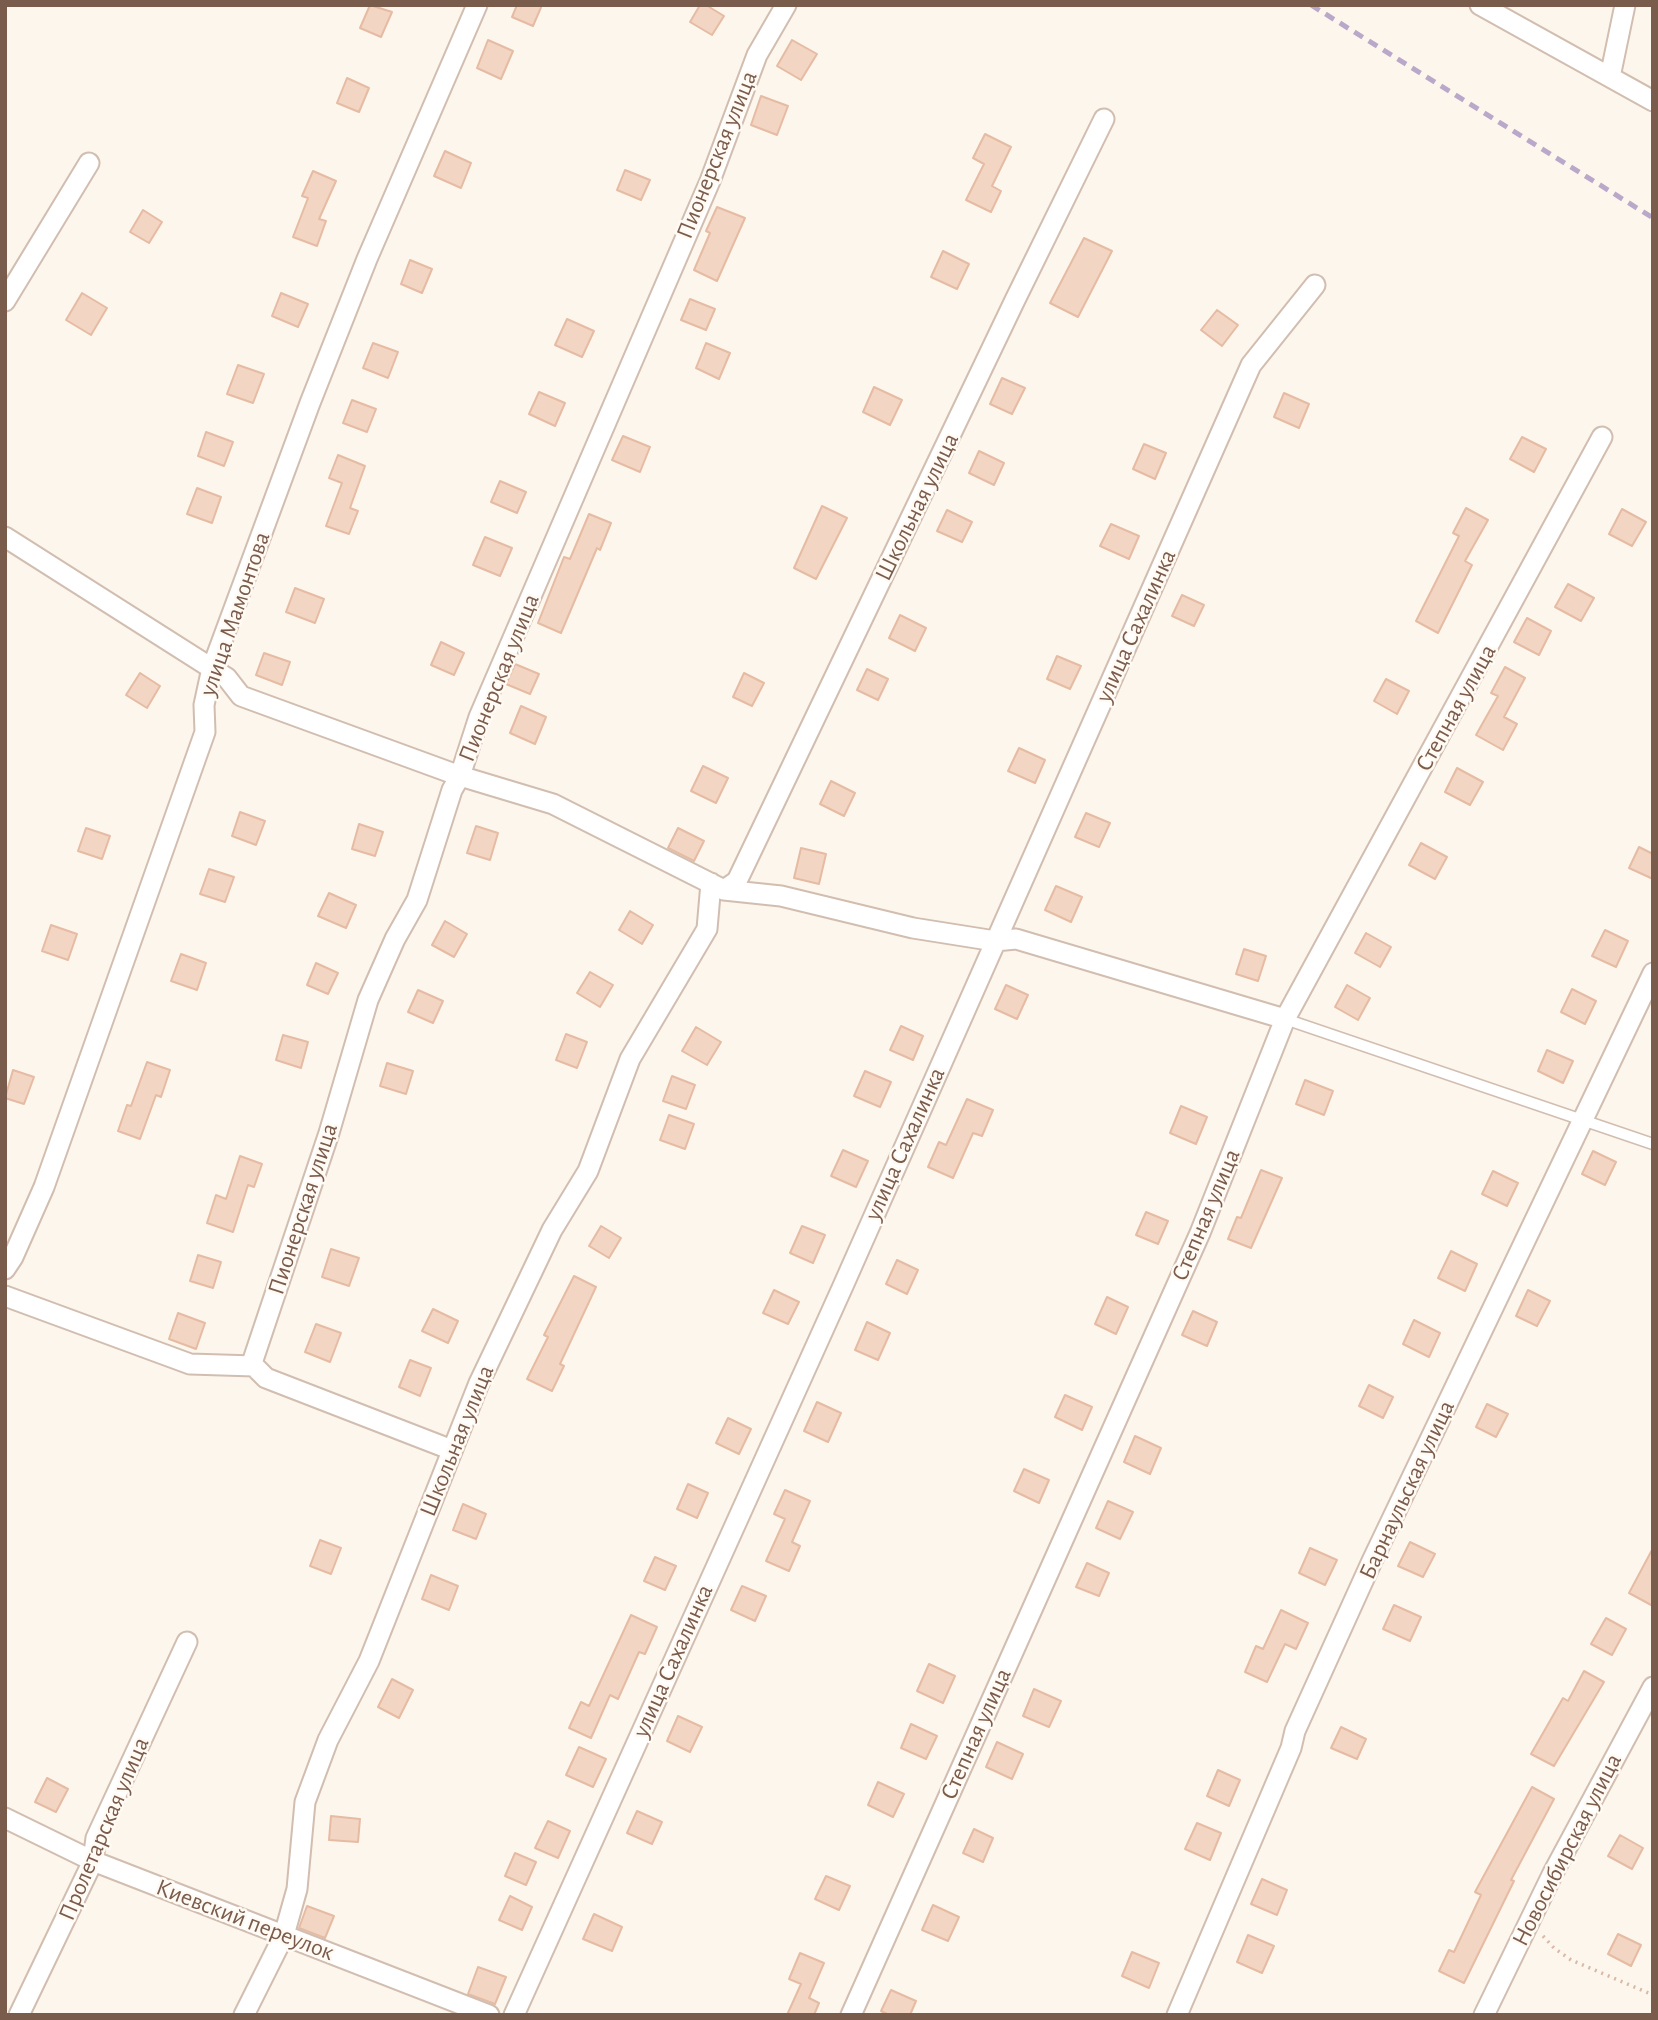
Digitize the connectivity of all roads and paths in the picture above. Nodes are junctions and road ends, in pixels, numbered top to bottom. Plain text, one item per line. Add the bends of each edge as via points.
1 (477, 5) edge
2 (786, 5) edge
3 (1480, 5) edge
4 (1625, 5) edge
5 (1610, 78) junction
6 (1653, 101) edge
7 (1104, 119) dead end
8 (89, 163) dead end
9 (1315, 285) dead end
10 (5, 301) edge
11 (1602, 437) dead end
12 (7, 542) edge
13 (212, 668) junction
14 (460, 775) junction
15 (717, 886) junction
16 (995, 941) junction
17 (1653, 973) edge
18 (1285, 1019) junction
19 (1583, 1119) junction
20 (1653, 1144) edge
21 (5, 1269) edge
22 (5, 1296) edge
23 (251, 1366) junction
24 (452, 1450) junction
25 (187, 1642) dead end
26 (1653, 1687) edge
27 (5, 1818) edge
28 (93, 1861) junction
29 (1530, 1922) junction
30 (284, 1935) junction
31 (1653, 1995) edge
32 (19, 2015) edge
33 (244, 2015) edge
34 (489, 2015) edge
35 (514, 2015) edge
36 (851, 2015) edge
37 (1177, 2015) edge
38 (1484, 2015) edge

1 - 13 street, улица Мамонтова via 367,259
2 - 14 street, Пионерская улица via 757,55 710,181 479,717
3 - 5 street
4 - 5 street
5 - 6 street
7 - 15 street, Школьная улица via 737,881
8 - 10 street
9 - 16 street, улица Сахалинка via 1251,365
11 - 18 street, Степная улица
12 - 13 street
13 - 14 street via 241,696
13 - 21 street, улица Мамонтова via 204,705 205,732 44,1187
14 - 15 street via 553,804
14 - 23 street, Пионерская улица via 417,900 368,1000
15 - 16 street
15 - 24 street, Школьная улица via 707,929 630,1059 588,1171 552,1230
16 - 18 street via 1016,939
16 - 35 street, улица Сахалинка
17 - 19 street, Барнаульская улица
18 - 19 lane
18 - 36 street, Степная улица via 1199,1233
19 - 20 lane
19 - 37 street, Барнаульская улица via 1328,1658
22 - 23 street via 190,1364
23 - 24 street via 266,1378
24 - 30 street, Школьная улица via 369,1661 328,1740 304,1802 297,1889
25 - 28 street, Пролетарская улица via 96,1838
26 - 29 street, Новосибирская улица
27 - 28 street, Киевский переулок
28 - 30 street, Киевский переулок
28 - 32 street, Пролетарская улица
29 - 31 path via 1571,1960
29 - 38 street, Новосибирская улица
30 - 33 street, Школьная улица
30 - 34 street, Киевский переулок

